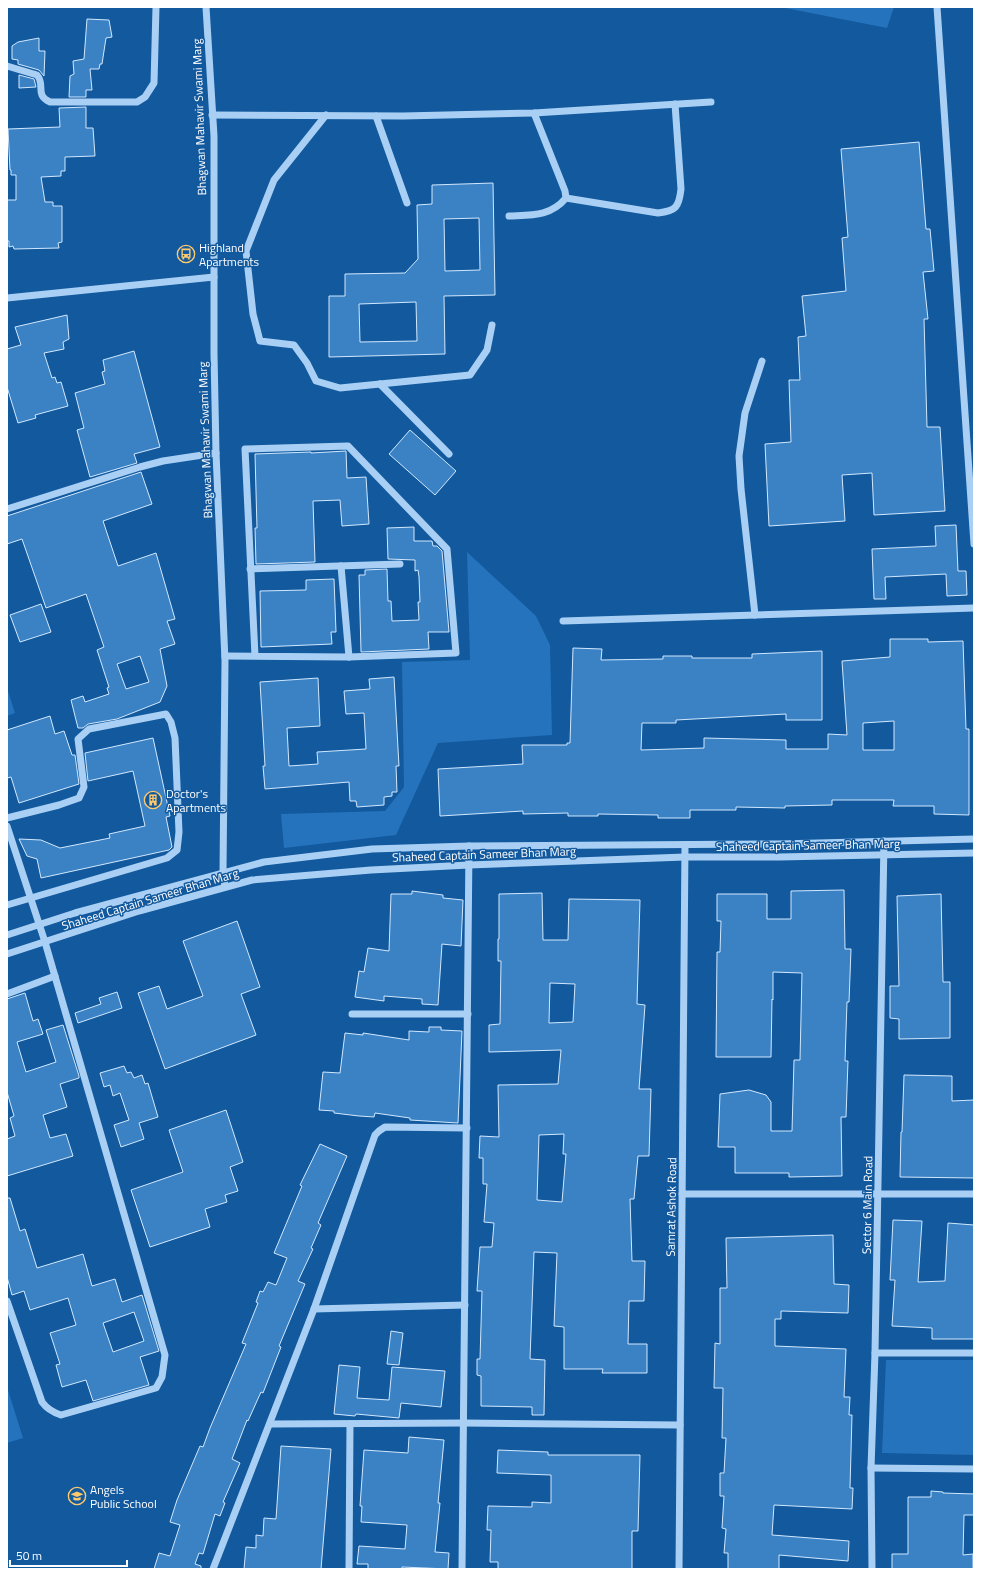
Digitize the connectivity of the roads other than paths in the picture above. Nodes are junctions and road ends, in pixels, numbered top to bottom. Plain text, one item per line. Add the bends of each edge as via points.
1 (156, 7) edge
2 (206, 7) edge
3 (937, 7) edge
4 (7, 66) edge
5 (711, 102) dead end
6 (675, 104) junction
7 (534, 112) junction
8 (212, 115) junction
9 (326, 115) junction
10 (376, 116) junction
11 (566, 198) junction
12 (407, 203) dead end
13 (509, 216) dead end
14 (214, 277) junction
15 (7, 298) edge
16 (492, 325) dead end
17 (762, 361) dead end
18 (380, 384) junction
19 (216, 453) junction
20 (449, 454) dead end
21 (7, 510) edge
22 (974, 544) edge
23 (400, 564) dead end
24 (341, 566) junction
25 (250, 569) junction
26 (974, 608) edge
27 (755, 615) junction
28 (563, 622) dead end
29 (225, 656) junction
30 (254, 656) junction
31 (349, 657) junction
32 (7, 818) edge
33 (7, 826) edge
34 (974, 839) edge
35 (884, 841) junction
36 (685, 845) junction
37 (468, 846) junction
38 (974, 853) edge
39 (884, 855) junction
40 (685, 857) junction
41 (469, 865) junction
42 (223, 873) junction
43 (225, 887) junction
44 (31, 898) junction
45 (7, 905) edge
46 (40, 924) junction
47 (7, 935) edge
48 (45, 942) junction
49 (7, 954) edge
50 (55, 976) junction
51 (7, 994) edge
52 (352, 1014) dead end
53 (468, 1014) junction
54 (467, 1128) junction
55 (682, 1194) junction
56 (878, 1194) junction
57 (974, 1194) edge
58 (7, 1301) edge
59 (465, 1305) junction
60 (314, 1309) junction
61 (876, 1353) junction
62 (974, 1353) edge
63 (464, 1423) junction
64 (270, 1424) junction
65 (350, 1424) junction
66 (680, 1425) junction
67 (871, 1468) junction
68 (974, 1469) edge
69 (213, 1569) edge
70 (349, 1569) edge
71 (462, 1569) edge
72 (679, 1569) edge
73 (872, 1569) edge

1 - 4 street via 154,83 145,97 137,102 50,102 41,94 40,78 37,75
2 - 8 street, Bhagwan Mahavir Swami Marg
3 - 22 street
5 - 6 street
6 - 7 street
6 - 11 street via 681,189 676,208 658,213
7 - 10 street
7 - 11 street via 566,191
8 - 9 street
8 - 14 street, Bhagwan Mahavir Swami Marg
9 - 10 street
9 - 18 street via 274,180 246,251 254,314 260,341 294,345 316,381 340,388
10 - 12 street
11 - 13 street via 552,211 536,215
14 - 15 street
14 - 19 street, Bhagwan Mahavir Swami Marg
16 - 18 street via 487,350 470,375
17 - 27 street via 745,413 739,456
18 - 20 street
19 - 21 street via 162,461
19 - 29 street, Bhagwan Mahavir Swami Marg
23 - 24 street
24 - 25 street
24 - 31 street
25 - 30 street
25 - 31 street via 244,449 348,446 447,550 456,653
26 - 27 street
27 - 28 street
29 - 30 street
29 - 42 street, Bhagwan Mahavir Swami Marg
30 - 31 street
32 - 44 street via 79,798 84,788 78,739 89,729 166,714 171,722 175,738 179,832 177,850 167,858
33 - 44 street
34 - 35 street, Shaheed Captain Sameer Bhan Marg
35 - 36 street, Shaheed Captain Sameer Bhan Marg
35 - 39 street, Sector 6 Main Road
36 - 37 street, Shaheed Captain Sameer Bhan Marg
36 - 40 street, Samrat Ashok Road
37 - 41 street
37 - 42 street, Shaheed Captain Sameer Bhan Marg via 372,849 264,862
38 - 39 street, Shaheed Captain Sameer Bhan Marg
39 - 40 street, Shaheed Captain Sameer Bhan Marg
39 - 56 street, Sector 6 Main Road
40 - 41 street, Shaheed Captain Sameer Bhan Marg
40 - 55 street, Samrat Ashok Road
41 - 43 street, Shaheed Captain Sameer Bhan Marg via 252,880
41 - 53 street
42 - 43 street, Bhagwan Mahavir Swami Marg
42 - 46 street, Shaheed Captain Sameer Bhan Marg
43 - 48 street, Shaheed Captain Sameer Bhan Marg via 139,911
44 - 45 street
44 - 46 street
46 - 47 street, Shaheed Captain Sameer Bhan Marg
46 - 48 street
48 - 49 street, Shaheed Captain Sameer Bhan Marg
48 - 50 street
50 - 51 street
50 - 58 street via 166,1355 162,1377 156,1388 61,1415 53,1412 42,1402
52 - 53 street
53 - 54 street
54 - 59 street
54 - 60 street via 385,1127 379,1131 375,1136
55 - 56 street
55 - 66 street, Samrat Ashok Road
56 - 57 street
56 - 61 street, Sector 6 Main Road
59 - 60 street
59 - 63 street
60 - 64 street
61 - 62 street
61 - 67 street, Sector 6 Main Road
63 - 65 street
63 - 66 street
63 - 71 street
64 - 65 street
64 - 69 street
65 - 70 street
66 - 72 street, Samrat Ashok Road
67 - 68 street
67 - 73 street, Sector 6 Main Road

